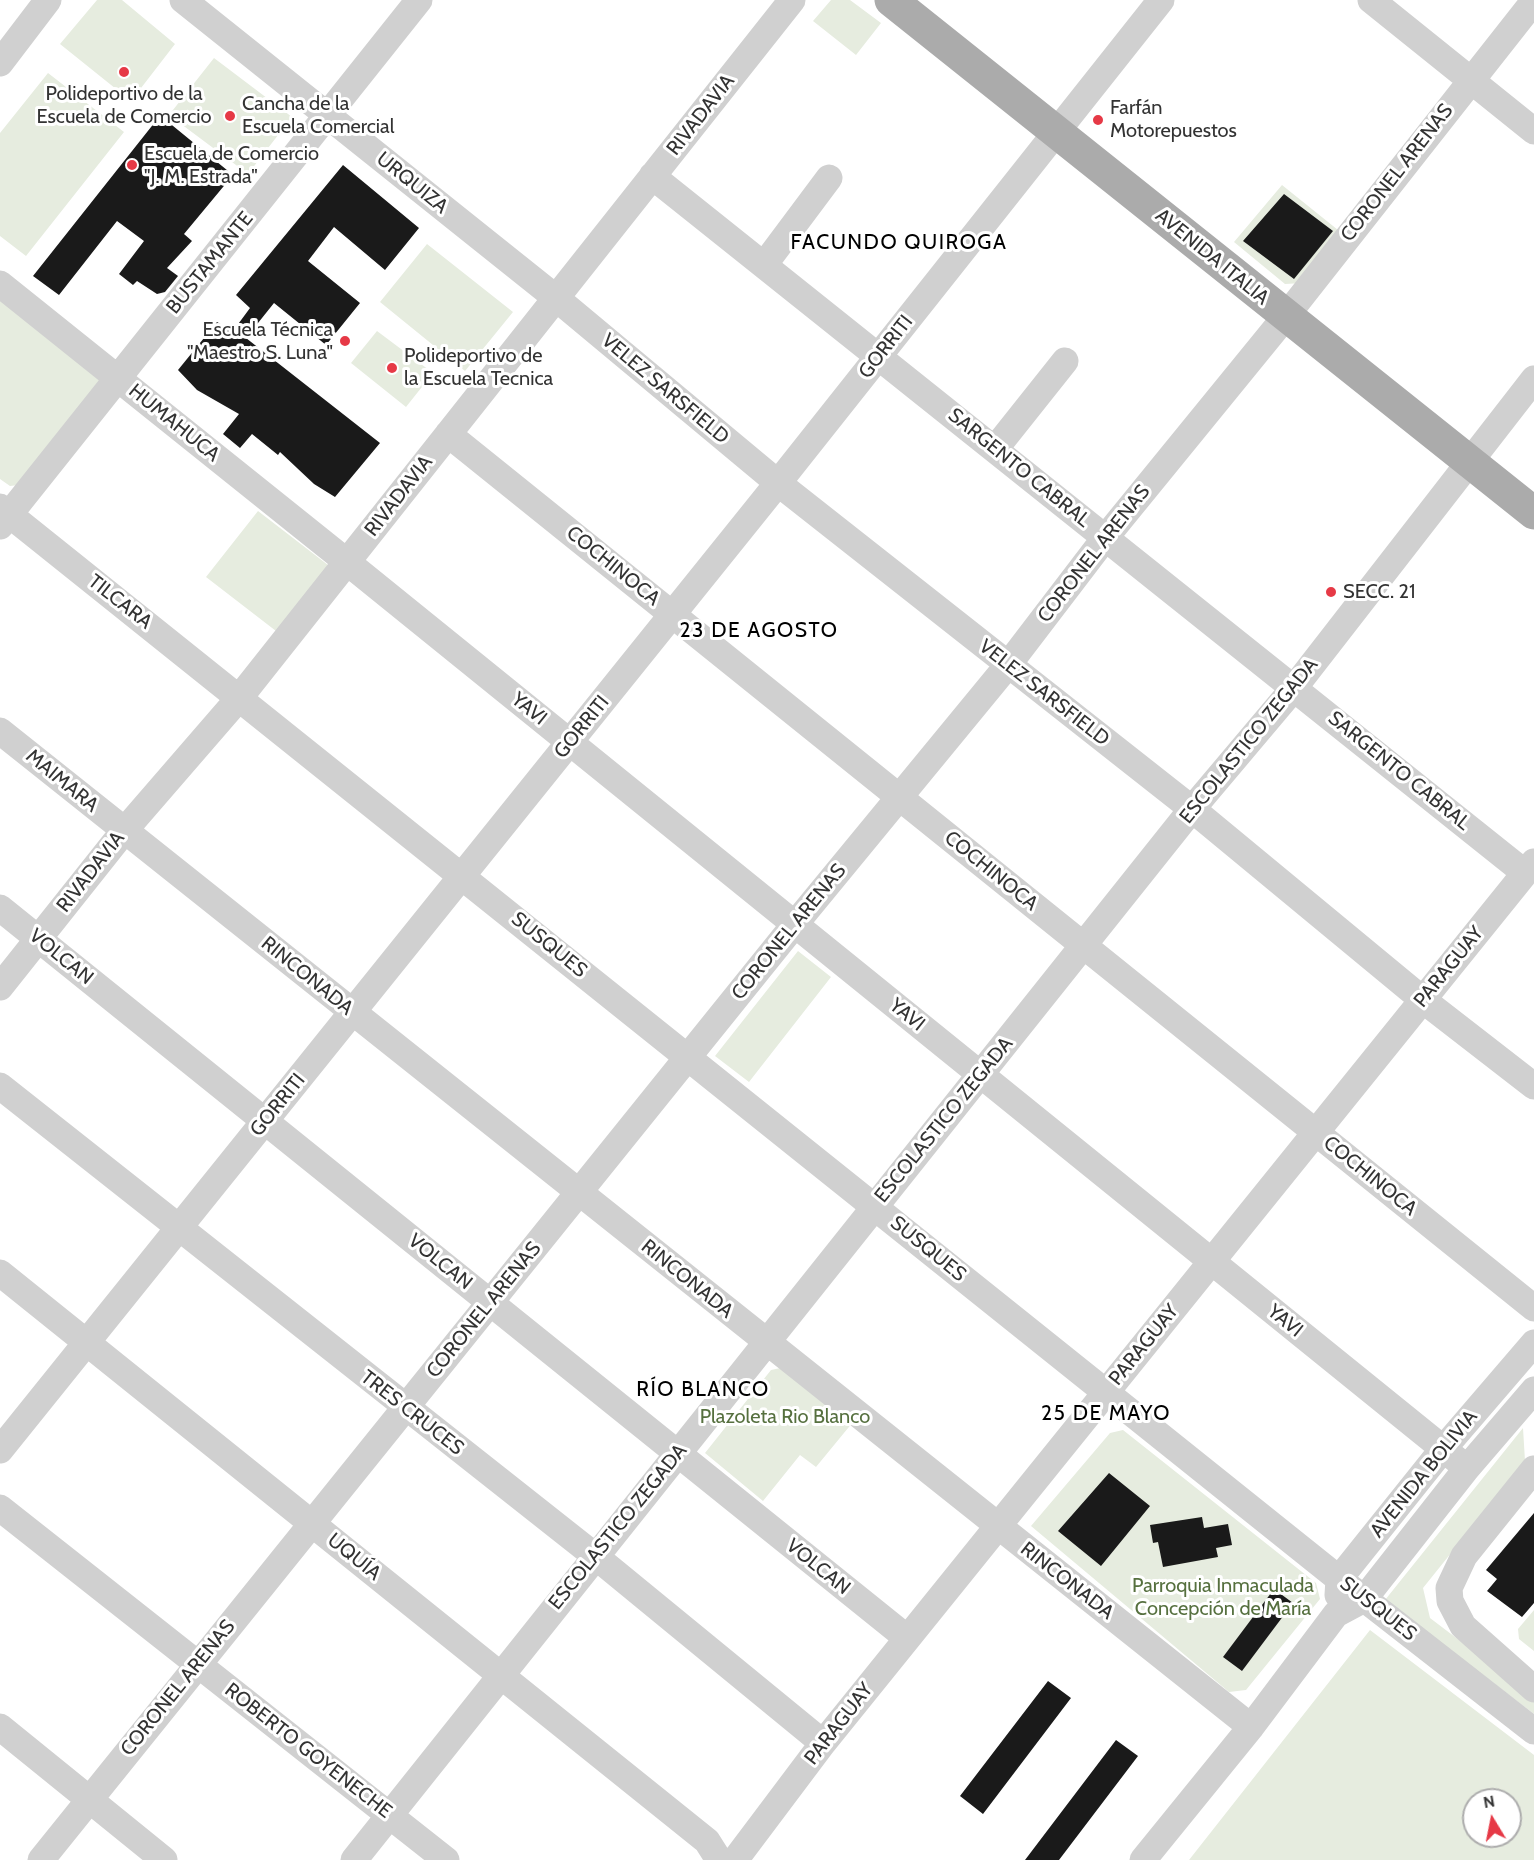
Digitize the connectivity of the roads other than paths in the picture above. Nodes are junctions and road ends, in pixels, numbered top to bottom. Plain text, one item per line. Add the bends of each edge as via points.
1 (48, 0) edge
2 (183, 0) edge
3 (419, 0) edge
4 (792, 0) edge
5 (891, 0) edge
6 (1161, 0) edge
7 (1371, 0) edge
8 (1534, 1) edge
9 (0, 63) edge
10 (1470, 80) junction
11 (327, 116) junction
12 (1534, 131) edge
13 (1056, 132) junction
14 (652, 176) junction
15 (829, 178) dead end
16 (764, 265) junction
17 (0, 284) edge
18 (556, 298) junction
19 (1286, 315) junction
20 (878, 356) junction
21 (1065, 361) dead end
22 (118, 378) junction
23 (1534, 379) edge
24 (448, 434) junction
25 (994, 449) junction
26 (1470, 462) junction
27 (778, 483) junction
28 (1534, 513) edge
29 (3, 516) edge
30 (1105, 538) junction
31 (347, 562) junction
32 (672, 615) junction
33 (1008, 665) junction
34 (1294, 688) junction
35 (240, 697) junction
36 (0, 731) edge
37 (570, 742) junction
38 (898, 797) junction
39 (1192, 809) junction
40 (124, 831) junction
41 (1530, 867) edge
42 (463, 875) junction
43 (0, 908) edge
44 (795, 924) junction
45 (39, 939) junction
46 (1083, 945) junction
47 (0, 987) edge
48 (1423, 1000) junction
49 (352, 1012) junction
50 (688, 1057) junction
51 (980, 1074) junction
52 (0, 1086) edge
53 (1534, 1086) edge
54 (265, 1122) junction
55 (1316, 1132) junction
56 (578, 1192) junction
57 (875, 1206) junction
58 (181, 1227) junction
59 (1212, 1261) junction
60 (0, 1273) edge
61 (490, 1302) junction
62 (1534, 1308) edge
63 (87, 1342) junction
64 (766, 1342) junction
65 (1534, 1343) edge
66 (1534, 1390) edge
67 (1106, 1392) junction
68 (404, 1408) junction
69 (1443, 1449) junction
70 (0, 1450) edge
71 (677, 1453) junction
72 (1467, 1468) junction
73 (1534, 1469) edge
74 (0, 1508) edge
75 (311, 1523) junction
76 (998, 1526) junction
77 (595, 1556) junction
78 (1339, 1579) junction
79 (1364, 1599) junction
80 (1336, 1614) junction
81 (907, 1638) junction
82 (197, 1664) junction
83 (500, 1675) junction
84 (1534, 1689) edge
85 (1251, 1726) junction
86 (0, 1727) edge
87 (1534, 1731) edge
88 (823, 1743) junction
89 (88, 1798) junction
90 (390, 1815) junction
91 (730, 1855) edge
92 (41, 1860) edge
93 (164, 1860) edge
94 (354, 1860) edge
95 (446, 1860) edge
96 (1143, 1860) edge

1 - 9 street
2 - 11 street, URQUIZA
3 - 11 street, BUSTAMANTE
4 - 14 street, RIVADAVIA
5 - 13 main road, AVENIDA ITALIA
6 - 13 street, GORRITI
7 - 10 street
8 - 10 street, CORONEL ARENAS
10 - 12 street
10 - 19 street, CORONEL ARENAS
11 - 18 street, URQUIZA
11 - 22 street, BUSTAMANTE
13 - 19 main road, AVENIDA ITALIA
13 - 20 street, GORRITI
14 - 16 street, SARGENTO CABRAL
14 - 18 street, RIVADAVIA
15 - 16 street
16 - 20 street, SARGENTO CABRAL
17 - 22 street, HUMAHUCA
18 - 24 street, RIVADAVIA
18 - 27 street, VELEZ SARSFIELD
19 - 26 main road, AVENIDA ITALIA
19 - 30 street, CORONEL ARENAS
20 - 25 street, SARGENTO CABRAL
20 - 27 street, GORRITI
21 - 25 street
22 - 29 street, BUSTAMANTE
22 - 31 street, HUMAHUCA
23 - 26 street, ESCOLASTICO ZEGADA
24 - 31 street, RIVADAVIA
24 - 32 street, COCHINOCA
25 - 30 street, SARGENTO CABRAL
26 - 28 main road, AVENIDA ITALIA
26 - 34 street, ESCOLASTICO ZEGADA
27 - 32 street, GORRITI
27 - 33 street, VELEZ SARSFIELD
29 - 35 street, TILCARA
30 - 33 street, CORONEL ARENAS
30 - 34 street, SARGENTO CABRAL
31 - 35 street, RIVADAVIA
31 - 37 street, YAVI
32 - 37 street, GORRITI
32 - 38 street, COCHINOCA
33 - 38 street, CORONEL ARENAS
33 - 39 street, VELEZ SARSFIELD
34 - 39 street, ESCOLASTICO ZEGADA
34 - 41 street, SARGENTO CABRAL
35 - 40 street, RIVADAVIA
35 - 42 street, SUSQUES
36 - 40 street, MAIMARA
37 - 42 street, GORRITI
37 - 44 street, YAVI
38 - 44 street, CORONEL ARENAS
38 - 46 street, COCHINOCA
39 - 46 street, ESCOLASTICO ZEGADA
39 - 48 street, VELEZ SARSFIELD
40 - 45 street, RIVADAVIA
40 - 49 street, RINCONADA
41 - 48 street, PARAGUAY
42 - 49 street, GORRITI
42 - 50 street, SUSQUES
43 - 45 street, VOLCAN
44 - 50 street, CORONEL ARENAS
44 - 51 street, YAVI
45 - 47 street, RIVADAVIA
45 - 54 street, VOLCAN
46 - 51 street, ESCOLASTICO ZEGADA
46 - 55 street, COCHINOCA
48 - 53 street, VELEZ SARSFIELD
48 - 55 street, PARAGUAY
49 - 54 street, GORRITI
49 - 56 street, RINCONADA
50 - 56 street, CORONEL ARENAS
50 - 57 street, SUSQUES
51 - 57 street, ESCOLASTICO ZEGADA
51 - 59 street, YAVI
52 - 58 street, TRES CRUCES
54 - 58 street, GORRITI
54 - 61 street, VOLCAN
55 - 59 street, PARAGUAY
55 - 62 street, COCHINOCA
56 - 61 street, CORONEL ARENAS
56 - 64 street, RINCONADA
57 - 64 street, ESCOLASTICO ZEGADA
57 - 67 street, SUSQUES
58 - 63 street, GORRITI
58 - 68 street, TRES CRUCES
59 - 67 street, PARAGUAY
59 - 69 street, YAVI
60 - 63 street, UQUÍA
61 - 68 street, CORONEL ARENAS
61 - 71 street, VOLCAN
63 - 70 street, GORRITI
63 - 75 street, UQUÍA
64 - 71 street, ESCOLASTICO ZEGADA
64 - 76 street, RINCONADA
65 - 69 street, AVENIDA BOLIVIA
66 - 72 street, AVENIDA BOLIVIA
67 - 76 street, PARAGUAY
67 - 78 street, SUSQUES
68 - 75 street, CORONEL ARENAS
68 - 77 street, TRES CRUCES
69 - 72 street, YAVI
69 - 78 street, AVENIDA BOLIVIA
71 - 77 street, ESCOLASTICO ZEGADA
71 - 81 street, VOLCAN
72 - 79 street, AVENIDA BOLIVIA
73 - 84 street via 1464,1556 1449,1588 1450,1601 1463,1626
74 - 82 street, ROBERTO GOYENECHE
75 - 82 street, CORONEL ARENAS
75 - 83 street, UQUÍA
76 - 81 street, PARAGUAY
76 - 85 street, RINCONADA
77 - 83 street, ESCOLASTICO ZEGADA
77 - 88 street, TRES CRUCES
78 - 79 street, SUSQUES
78 - 80 street
79 - 80 street, AVENIDA BOLIVIA
79 - 87 street, SUSQUES
80 - 85 street, AVENIDA BOLIVIA
81 - 88 street, PARAGUAY
82 - 89 street, CORONEL ARENAS
82 - 90 street, ROBERTO GOYENECHE
83 - 90 street, ESCOLASTICO ZEGADA
83 - 91 street, UQUÍA
85 - 96 street, AVENIDA BOLIVIA
86 - 89 street
88 - 91 street, PARAGUAY
89 - 92 street, CORONEL ARENAS
89 - 93 street
90 - 94 street, ESCOLASTICO ZEGADA
90 - 95 street, ROBERTO GOYENECHE

